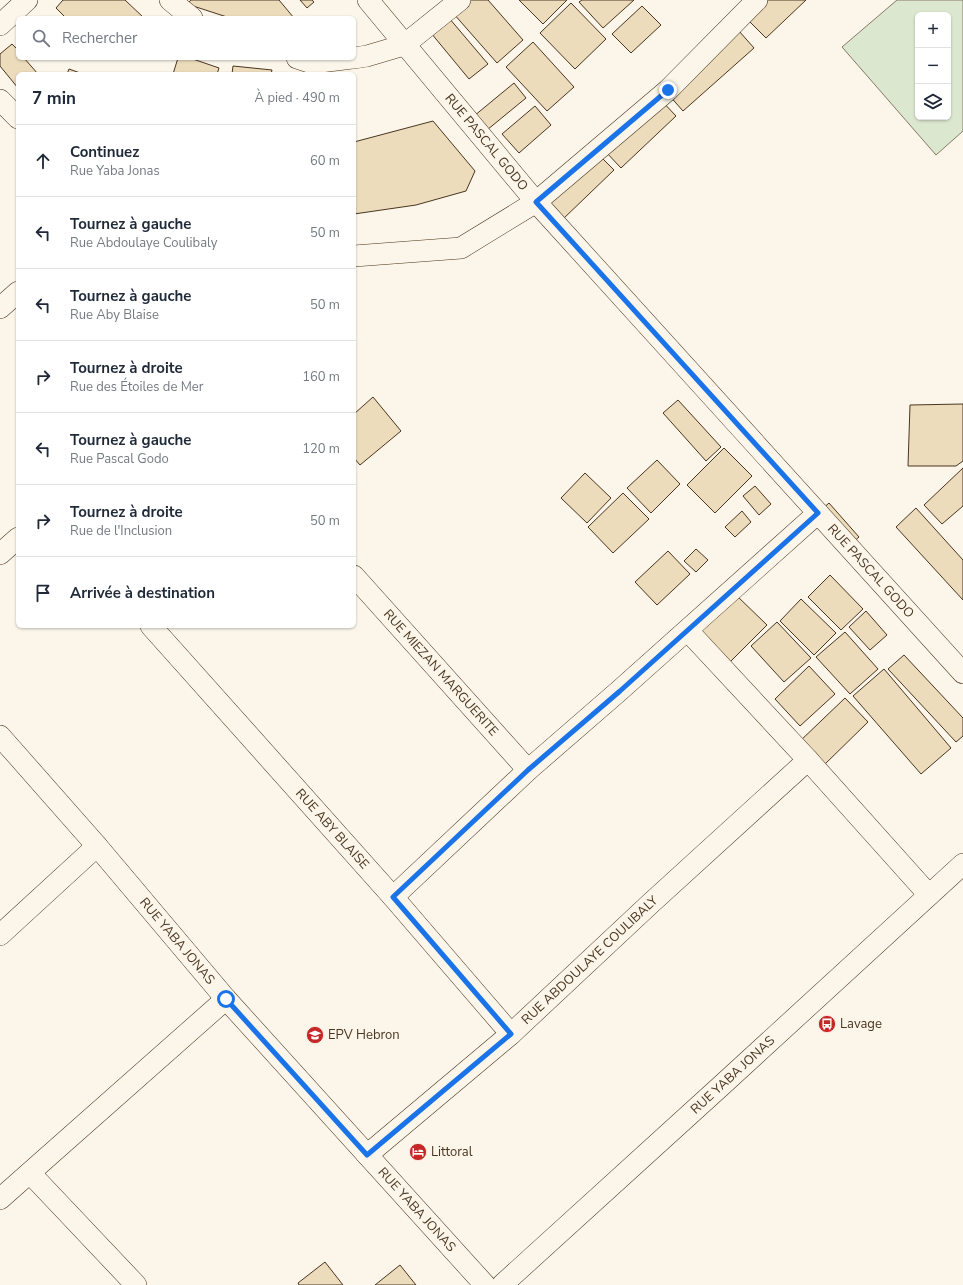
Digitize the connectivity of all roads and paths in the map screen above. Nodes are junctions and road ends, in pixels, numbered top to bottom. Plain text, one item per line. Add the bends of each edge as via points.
1 (27, 0) edge
2 (170, 0) edge
3 (368, 0) edge
4 (460, 0) edge
5 (757, 0) edge
6 (190, 16) edge
7 (0, 25) edge
8 (404, 45) junction
9 (356, 58) edge
10 (303, 60) edge
11 (337, 60) edge
12 (0, 100) edge
13 (16, 116) edge
14 (536, 202) junction
15 (356, 256) edge
16 (16, 294) edge
17 (0, 308) edge
18 (818, 513) junction
19 (16, 540) edge
20 (0, 554) edge
21 (356, 578) edge
22 (153, 628) edge
23 (688, 631) junction
24 (963, 673) edge
25 (0, 736) edge
26 (808, 760) junction
27 (528, 770) junction
28 (97, 846) junction
29 (963, 864) edge
30 (929, 895) junction
31 (393, 897) junction
32 (0, 935) edge
33 (226, 999) junction
34 (511, 1034) junction
35 (367, 1155) junction
36 (30, 1173) junction
37 (0, 1199) edge
38 (136, 1285) edge
39 (486, 1285) edge
40 (502, 1285) edge

1 - 7 street
2 - 6 street
3 - 8 street, RUE PASCAL GODO
4 - 8 street
5 - 14 street via 668,90
8 - 9 street
8 - 14 street, RUE PASCAL GODO
10 - 11 street via 312,63
12 - 13 street
14 - 15 street via 461,248
14 - 18 street, RUE PASCAL GODO
16 - 17 street
18 - 23 street
18 - 24 street, RUE PASCAL GODO
19 - 20 street
21 - 27 street, RUE MIEZAN MARGUERITE
22 - 31 street, RUE ABY BLAISE
23 - 26 street
23 - 27 street
25 - 28 street, RUE YABA JONAS
26 - 30 street
26 - 34 street, RUE ABDOULAYE COULIBALY
27 - 31 street
28 - 32 street
28 - 33 street, RUE YABA JONAS
29 - 30 street, RUE YABA JONAS
30 - 40 street, RUE YABA JONAS
31 - 34 street, RUE ABY BLAISE
33 - 35 street, RUE YABA JONAS
33 - 36 street
34 - 35 street, RUE ABDOULAYE COULIBALY
35 - 39 street, RUE YABA JONAS
36 - 37 street
36 - 38 street

